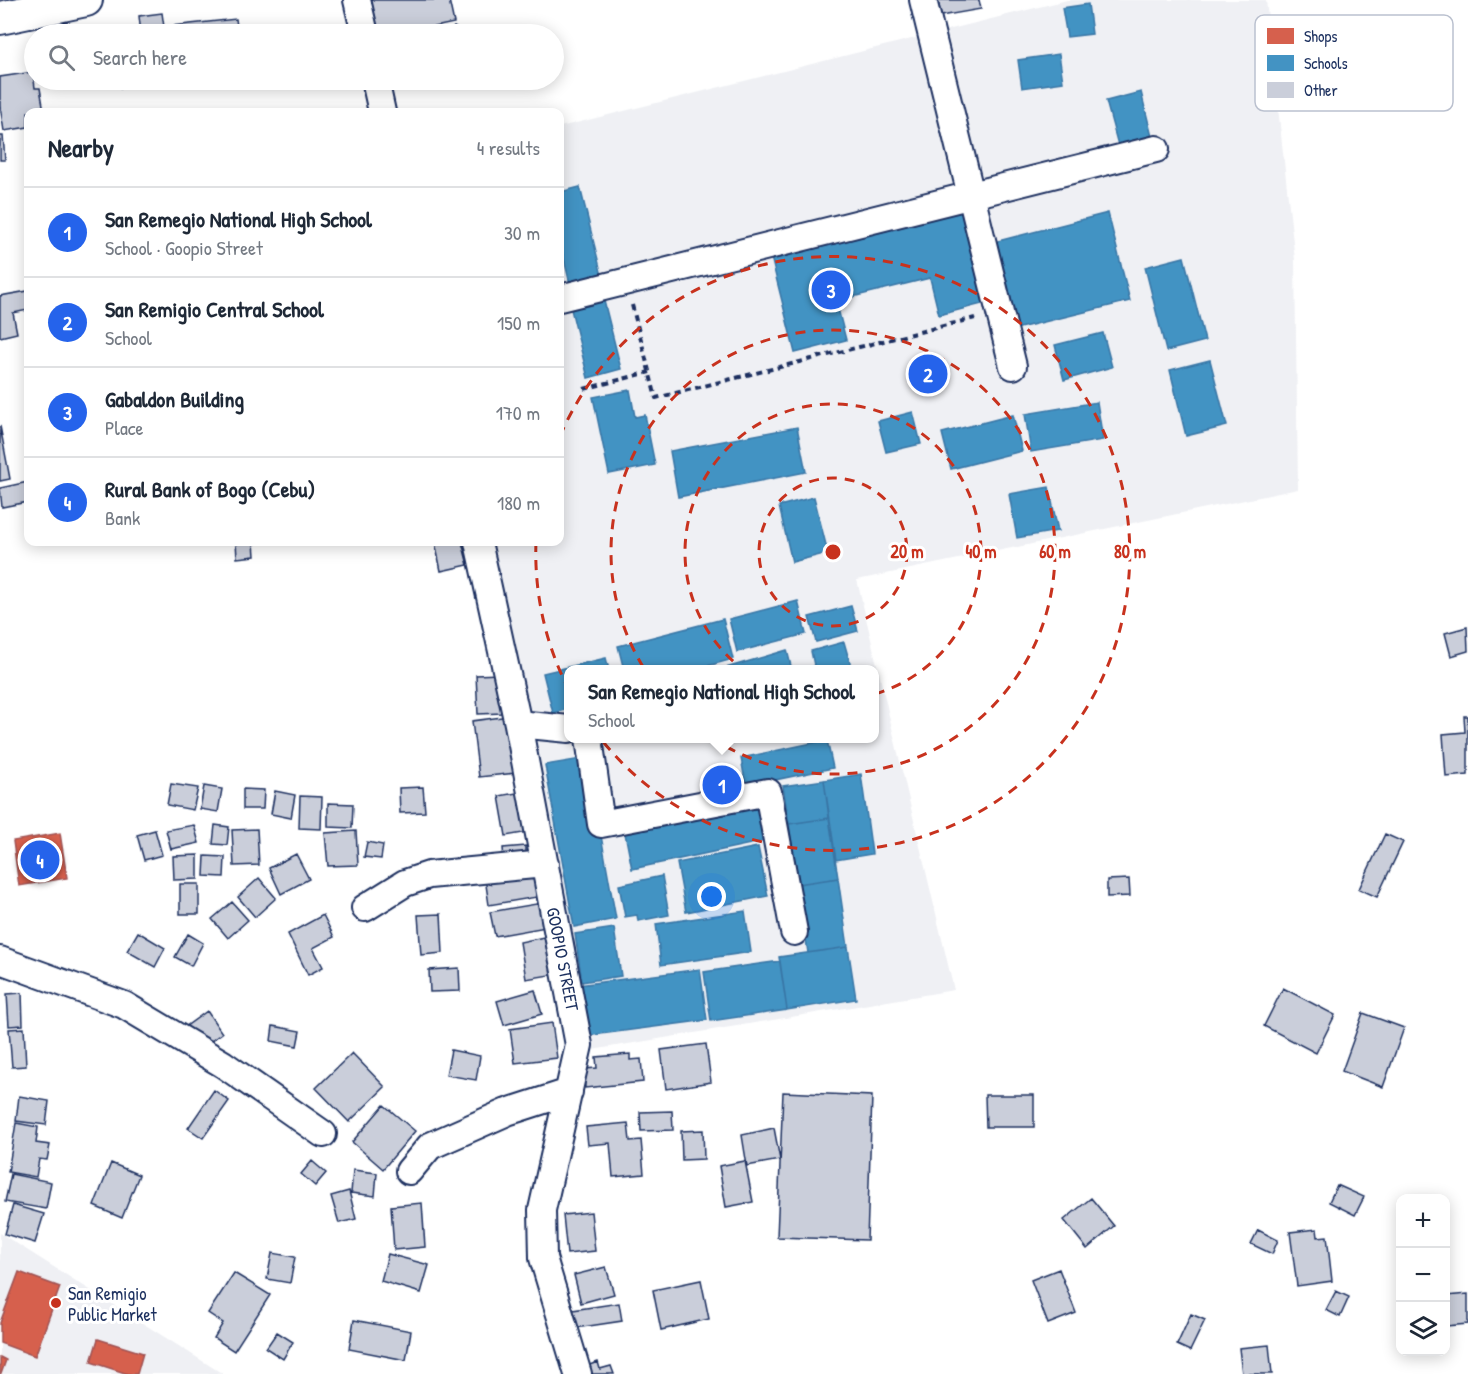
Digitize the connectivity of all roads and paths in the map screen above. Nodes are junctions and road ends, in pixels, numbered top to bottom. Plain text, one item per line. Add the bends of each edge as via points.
1 (86, 0) edge
2 (357, 0) edge
3 (923, 0) edge
4 (0, 18) edge
5 (362, 24) edge
6 (377, 90) edge
7 (381, 108) edge
8 (1156, 149) dead end
9 (971, 195) junction
10 (626, 281) junction
11 (564, 297) edge
12 (999, 312) junction
13 (1013, 366) dead end
14 (650, 372) junction
15 (584, 389) dead end
16 (479, 546) edge
17 (518, 724) junction
18 (564, 729) edge
19 (590, 743) edge
20 (545, 864) junction
21 (365, 908) dead end
22 (794, 932) dead end
23 (0, 960) edge
24 (569, 1092) junction
25 (322, 1134) dead end
26 (409, 1171) dead end
27 (578, 1374) edge

1 - 4 main road
2 - 5 street
3 - 9 street
6 - 7 street
8 - 9 street
9 - 10 street
9 - 12 street
10 - 11 street
10 - 14 path
12 - 13 street
12 - 14 path via 656,398
14 - 15 path
16 - 17 street, GOOPIO STREET
17 - 18 street
17 - 20 street, GOOPIO STREET
19 - 22 street via 601,824 768,792
20 - 21 street via 429,875 405,883
20 - 24 street, GOOPIO STREET via 579,1045
23 - 25 street via 124,1005 223,1064
24 - 26 street via 507,1112 430,1146
24 - 27 street, GOOPIO STREET via 542,1210 543,1257

